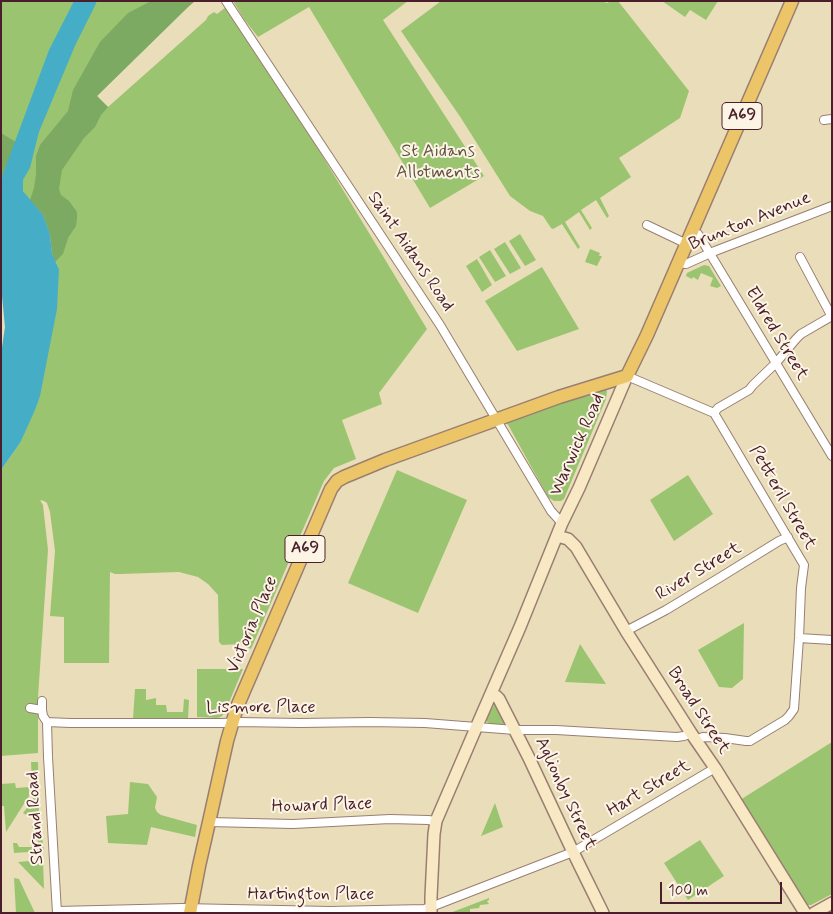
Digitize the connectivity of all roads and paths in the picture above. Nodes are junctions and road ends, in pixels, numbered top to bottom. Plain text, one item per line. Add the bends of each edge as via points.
1 (226, 1) edge
2 (792, 1) edge
3 (832, 206) edge
4 (646, 225) dead end
5 (692, 232) junction
6 (687, 244) junction
7 (710, 253) junction
8 (800, 257) dead end
9 (679, 263) junction
10 (831, 317) edge
11 (776, 363) junction
12 (627, 376) junction
13 (714, 413) junction
14 (496, 419) junction
15 (832, 456) edge
16 (562, 523) junction
17 (557, 536) junction
18 (788, 537) junction
19 (626, 631) junction
20 (799, 638) junction
21 (832, 640) edge
22 (490, 694) junction
23 (42, 701) dead end
24 (30, 708) dead end
25 (42, 710) junction
26 (47, 722) junction
27 (233, 722) junction
28 (476, 728) junction
29 (515, 730) junction
30 (693, 736) junction
31 (715, 768) junction
32 (436, 821) junction
33 (209, 822) junction
34 (573, 852) junction
35 (832, 903) edge
36 (431, 910) edge
37 (190, 911) edge
38 (379, 911) edge
39 (57, 912) edge
40 (281, 912) edge
41 (603, 913) edge
42 (805, 913) edge
43 (814, 913) edge

1 - 14 street, Saint Aidans Road via 440,325
2 - 5 main road, Warwick Road / A69
3 - 7 street, Brunton Avenue
4 - 6 street
5 - 6 main road, Warwick Road / A69
5 - 7 street, Eldred Street via 698,234
6 - 9 main road, Warwick Road / A69
7 - 9 street, Brunton Avenue via 686,264
7 - 11 street, Eldred Street
8 - 10 street
9 - 12 main road, Warwick Road / A69
10 - 11 street via 806,330
11 - 13 street via 750,390
11 - 15 street, Eldred Street
12 - 13 street
12 - 14 main road, Victoria Place / A69
12 - 16 street, Warwick Road
13 - 18 street, Petteril Street
14 - 16 street, Saint Aidans Road via 551,511
14 - 27 main road, Victoria Place / A69 via 337,481
16 - 17 street, Warwick Road
17 - 19 street, Broad Street via 568,539 576,547
17 - 22 street, Warwick Road
18 - 19 street, River Street
18 - 20 street, Petteril Street via 804,565
19 - 30 street, Broad Street
20 - 21 street
20 - 30 street, Petteril Street via 795,703 789,716 746,741
22 - 28 street, Warwick Road
22 - 29 street, Aglionby Street via 499,699
23 - 25 street
24 - 25 street
25 - 26 street
26 - 27 street, Lismore Place
26 - 39 street, Strand Road
27 - 28 street, Lismore Place via 388,722
27 - 33 main road, Victoria Place / A69
28 - 29 street, Lismore Place
28 - 32 street, Warwick Road
29 - 30 street, Petteril Street
29 - 34 street, Aglionby Street
30 - 31 street, Broad Street
31 - 34 street, Hart Street
31 - 42 street, Broad Street
32 - 33 street, Howard Place
32 - 36 street, Warwick Road
33 - 37 main road, Victoria Place / A69
34 - 36 street, Hart Street
34 - 41 street, Aglionby Street
35 - 43 street
36 - 38 street, Hartington Place
37 - 39 street, Hartington Place
37 - 40 street, Hartington Place
38 - 40 street, Hartington Place

